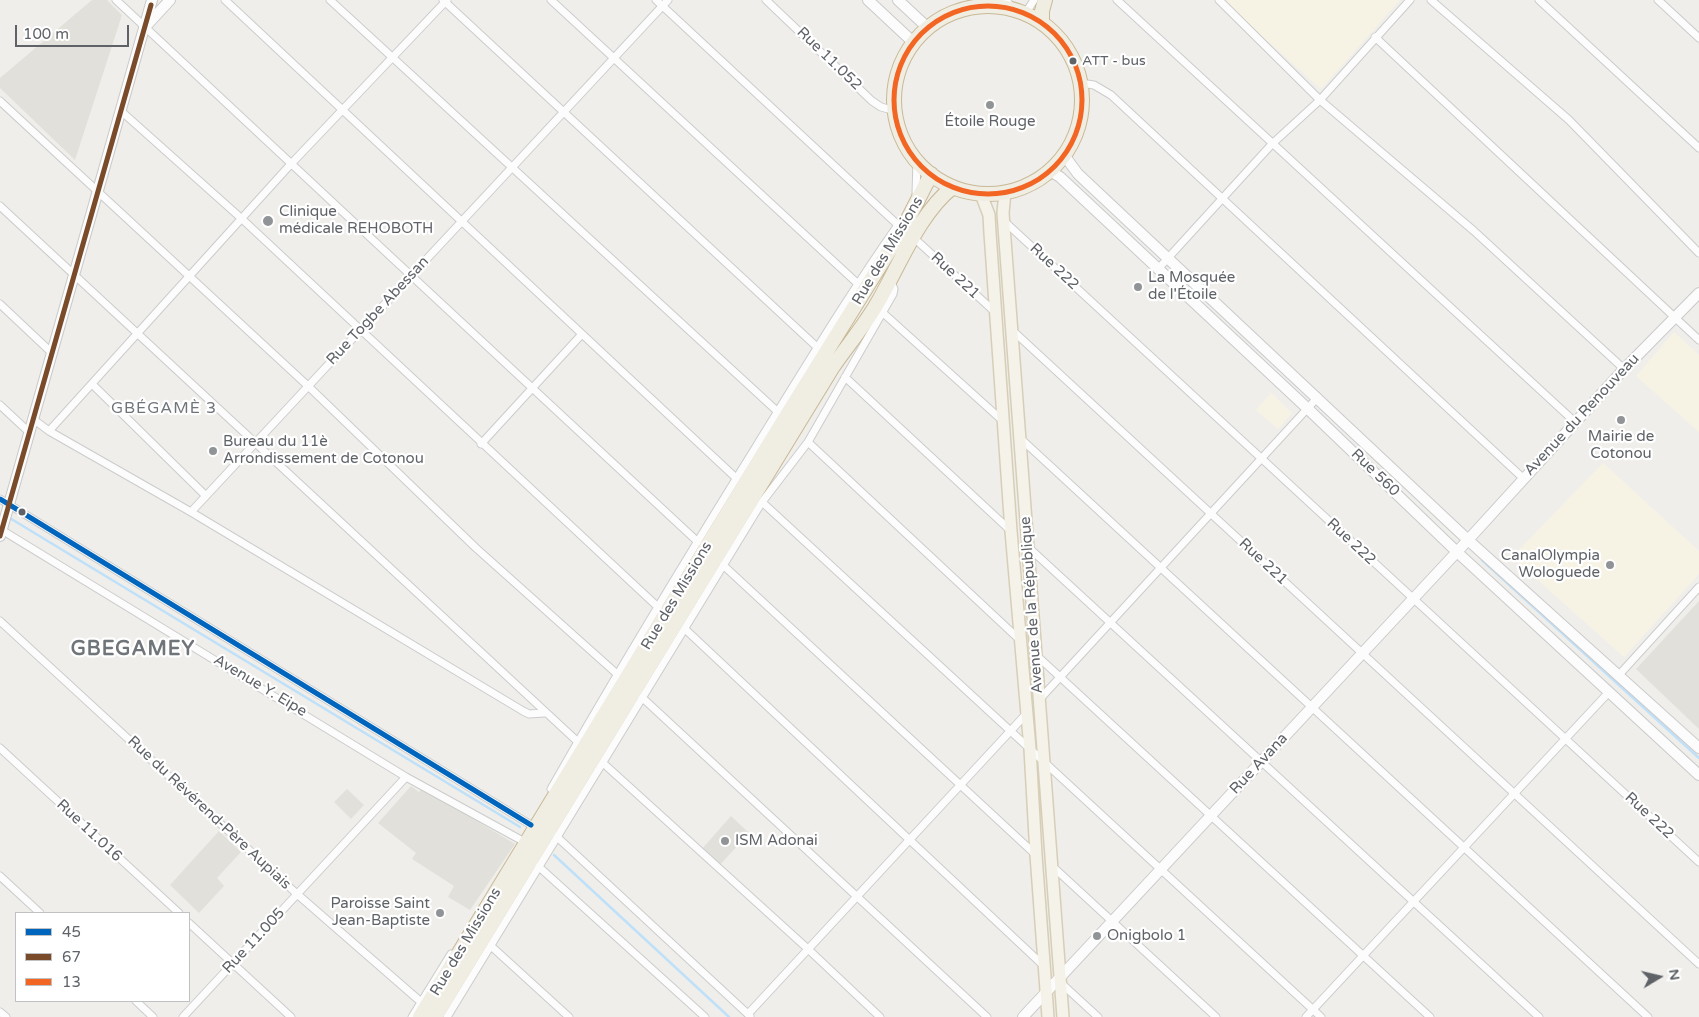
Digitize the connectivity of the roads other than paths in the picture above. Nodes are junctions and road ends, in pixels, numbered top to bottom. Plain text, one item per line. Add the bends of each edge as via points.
1 (116, 0) edge
2 (152, 0) edge
3 (170, 0) edge
4 (225, 0) edge
5 (330, 0) edge
6 (551, 0) edge
7 (656, 0) edge
8 (766, 0) edge
9 (868, 0) edge
10 (898, 0) edge
11 (1034, 0) edge
12 (1045, 0) edge
13 (1117, 0) edge
14 (1219, 0) edge
15 (1410, 0) edge
16 (1431, 0) edge
17 (1539, 0) edge
18 (1658, 0) edge
19 (445, 1) edge
20 (665, 3) edge
21 (1015, 8) edge
22 (1042, 23) junction
23 (146, 27) junction
24 (928, 28) junction
25 (1375, 37) junction
26 (1699, 38) edge
27 (914, 43) junction
28 (392, 58) junction
29 (614, 58) junction
30 (1080, 83) junction
31 (1320, 100) junction
32 (0, 101) edge
33 (342, 109) junction
34 (121, 111) junction
35 (896, 111) junction
36 (564, 112) junction
37 (1272, 144) junction
38 (1699, 148) edge
39 (1064, 155) junction
40 (916, 160) junction
41 (290, 165) junction
42 (511, 168) junction
43 (1050, 171) junction
44 (931, 174) junction
45 (953, 187) junction
46 (98, 191) junction
47 (1005, 192) junction
48 (981, 194) junction
49 (1221, 199) junction
50 (0, 206) edge
51 (242, 218) junction
52 (462, 221) junction
53 (1004, 221) junction
54 (898, 226) junction
55 (914, 238) junction
56 (1699, 253) edge
57 (1168, 257) junction
58 (1158, 269) junction
59 (74, 275) junction
60 (412, 275) junction
61 (189, 278) junction
62 (890, 280) junction
63 (857, 283) junction
64 (1699, 293) edge
65 (0, 304) edge
66 (882, 312) junction
67 (996, 314) junction
68 (1675, 318) junction
69 (1012, 330) junction
70 (360, 331) junction
71 (137, 334) junction
72 (582, 334) junction
73 (1699, 340) edge
74 (818, 348) junction
75 (52, 353) junction
76 (1624, 369) junction
77 (845, 377) junction
78 (92, 384) junction
79 (308, 386) junction
80 (532, 388) junction
81 (1318, 397) junction
82 (0, 405) edge
83 (1308, 408) junction
84 (778, 412) junction
85 (33, 419) junction
86 (1004, 422) junction
87 (1575, 422) junction
88 (49, 431) junction
89 (30, 433) junction
90 (1020, 438) junction
91 (808, 442) junction
92 (255, 444) junction
93 (481, 444) junction
94 (1261, 458) junction
95 (736, 478) junction
96 (1524, 478) junction
97 (206, 496) junction
98 (0, 499) edge
99 (762, 502) junction
100 (9, 506) junction
101 (191, 512) junction
102 (1211, 513) junction
103 (1, 531) edge
104 (1011, 531) junction
105 (1468, 540) junction
106 (698, 542) junction
107 (1027, 545) junction
108 (1457, 552) junction
109 (723, 565) junction
110 (1161, 568) junction
111 (1699, 587) edge
112 (1413, 599) junction
113 (659, 608) junction
114 (0, 621) edge
115 (1111, 622) junction
116 (685, 629) junction
117 (1022, 643) junction
118 (1035, 654) junction
119 (1362, 654) junction
120 (1618, 676) junction
121 (621, 677) junction
122 (1060, 677) junction
123 (1609, 692) junction
124 (639, 694) junction
125 (1039, 700) junction
126 (1312, 707) junction
127 (1028, 712) junction
128 (544, 713) junction
129 (1011, 730) junction
130 (1566, 740) junction
131 (578, 742) junction
132 (0, 748) edge
133 (1699, 748) edge
134 (1030, 749) junction
135 (1044, 762) junction
136 (1261, 762) junction
137 (603, 763) junction
138 (1699, 775) edge
139 (406, 777) junction
140 (960, 785) junction
141 (1515, 795) junction
142 (1212, 815) junction
143 (531, 825) junction
144 (556, 836) junction
145 (521, 840) junction
146 (909, 841) junction
147 (1464, 847) junction
148 (1036, 855) junction
149 (1699, 862) edge
150 (1051, 865) junction
151 (538, 866) junction
152 (1161, 869) junction
153 (0, 876) edge
154 (297, 894) junction
155 (857, 897) junction
156 (1414, 902) junction
157 (39, 912) edge
158 (178, 912) edge
159 (1112, 921) junction
160 (190, 924) edge
161 (491, 946) junction
162 (808, 949) junction
163 (1364, 956) junction
164 (233, 963) junction
165 (1699, 964) edge
166 (1045, 967) junction
167 (1060, 980) junction
168 (1047, 992) junction
169 (137, 1002) edge
170 (421, 1002) junction
171 (1313, 1009) junction
172 (0, 1012) edge
173 (749, 1016) edge
174 (6, 1017) edge
175 (153, 1017) edge
176 (183, 1017) edge
177 (291, 1017) edge
178 (412, 1017) edge
179 (420, 1017) edge
180 (435, 1017) edge
181 (447, 1017) edge
182 (569, 1017) edge
183 (705, 1017) edge
184 (880, 1017) edge
185 (987, 1017) edge
186 (1023, 1017) edge
187 (1048, 1017) edge
188 (1063, 1017) edge
189 (1098, 1017) edge
190 (1216, 1017) edge
191 (1306, 1017) edge
192 (1322, 1017) edge
193 (1430, 1017) edge
194 (1538, 1017) edge
195 (1648, 1017) edge

1 - 23 street
2 - 23 main road
3 - 23 main road
4 - 33 street
5 - 28 street
6 - 29 street
7 - 20 street
8 - 35 street, Rue 11.052 via 872,101
9 - 27 main road
10 - 24 main road
11 - 21 street
12 - 22 highway
13 - 37 street
14 - 31 street
15 - 25 street
16 - 56 street via 1569,120
17 - 38 street
18 - 26 street
19 - 28 street
19 - 36 street
20 - 29 street, Rue Togbe Abessan
20 - 54 street
21 - 22 highway
21 - 24 highway via 990,6 966,9 948,15
22 - 30 highway via 1068,51
23 - 34 main road
23 - 41 street
24 - 27 highway
25 - 31 street
25 - 68 street
27 - 35 highway via 898,76
28 - 33 street
28 - 42 street
29 - 36 street, Rue Togbe Abessan
29 - 63 street
30 - 39 highway via 1079,121
30 - 49 street via 1094,85 1111,95
31 - 37 street
31 - 76 street via 1474,231
32 - 46 street
33 - 41 street
33 - 52 street
34 - 46 main road
34 - 51 street
35 - 40 highway via 904,141
36 - 42 street, Rue Togbe Abessan
36 - 74 street
37 - 49 street
37 - 87 street
39 - 43 highway
39 - 57 main road, Rue 560 via 1078,174
40 - 44 highway
40 - 54 street via 917,191
41 - 51 street
41 - 60 street
42 - 52 street, Rue Togbe Abessan
42 - 84 street
43 - 47 highway via 1027,185
43 - 58 main road, Rue 560
44 - 45 highway
44 - 121 highway, Rue des Missions via 904,227
45 - 48 highway
45 - 55 highway, Rue des Missions via 935,204
46 - 59 main road
46 - 61 street
47 - 48 highway
47 - 53 main road, Avenue de la République
48 - 67 main road, Avenue de la République via 989,215
49 - 57 street
49 - 96 street
50 - 59 street
51 - 61 street
51 - 70 street
52 - 60 street, Rue Togbe Abessan
52 - 72 street
53 - 69 main road, Avenue de la République
53 - 94 street, Rue 222
54 - 63 street
55 - 62 highway, Rue des Missions
55 - 67 street, Rue 221
57 - 58 street
57 - 81 main road, Rue 560
58 - 83 main road, Rue 560
59 - 71 street
59 - 75 main road
60 - 70 street, Rue Togbe Abessan
60 - 80 street
61 - 71 street
61 - 79 street
62 - 66 street via 894,291
62 - 124 highway, Rue des Missions via 769,469
63 - 74 street
64 - 68 main road, Avenue du Renouveau
65 - 75 street
66 - 77 street
66 - 86 street
67 - 86 main road, Avenue de la République
68 - 73 street
68 - 76 main road, Avenue du Renouveau
69 - 90 main road, Avenue de la République
69 - 102 street, Rue 221
70 - 79 street, Rue Togbe Abessan
70 - 93 street
71 - 78 street
71 - 92 street
72 - 80 street
72 - 95 street
74 - 84 street
75 - 85 main road
76 - 87 main road, Avenue du Renouveau
77 - 91 street
77 - 104 street
78 - 88 street
78 - 97 street
79 - 92 street, Rue Togbe Abessan
79 - 121 street via 476,548
80 - 93 street
80 - 106 street
81 - 83 street
81 - 105 main road, Rue 560
82 - 89 street
83 - 94 street
83 - 108 main road, Rue 560
84 - 95 street
85 - 88 street
85 - 89 main road
86 - 104 main road, Avenue de la République
87 - 96 main road, Avenue du Renouveau
88 - 101 street
89 - 100 main road
90 - 107 main road, Avenue de la République
90 - 110 street
91 - 99 street
91 - 117 street
92 - 97 street, Rue Togbe Abessan
92 - 128 street
93 - 113 street
94 - 102 street
94 - 112 street, Rue 222
95 - 106 street
96 - 105 main road, Avenue du Renouveau
97 - 101 street, Rue Togbe Abessan
98 - 100 street, Avenue Y. Eipe
99 - 109 street
99 - 129 street
100 - 103 main road
100 - 143 street, Avenue Y. Eipe
101 - 128 street via 528,714
102 - 110 street
102 - 119 street, Rue 221
103 - 139 street, Avenue Y. Eipe
104 - 117 main road, Avenue de la République
105 - 108 main road, Avenue du Renouveau
105 - 120 main road, Rue 560
106 - 113 street
107 - 115 street
107 - 118 main road, Avenue de la République
108 - 112 main road, Rue Avana
108 - 123 main road, Rue 560
109 - 116 street
109 - 140 street
110 - 115 street
110 - 126 street
111 - 120 street
112 - 119 main road, Rue Avana
112 - 130 street, Rue 222
113 - 121 street
114 - 154 street, Rue du Révérend-Père Aupiais
115 - 122 street
115 - 136 street
116 - 124 street
116 - 146 street
117 - 127 main road, Avenue de la République
118 - 122 street
118 - 125 main road, Avenue de la République
119 - 126 main road, Rue Avana
119 - 141 street, Rue 221
120 - 133 main road, Rue 560
121 - 124 street
121 - 131 street
121 - 179 highway, Rue des Missions
122 - 125 street
122 - 142 street
123 - 130 street
123 - 138 main road, Rue 560
124 - 137 street
124 - 155 street
124 - 180 highway, Rue des Missions
125 - 135 main road, Avenue de la République
126 - 136 main road, Rue Avana
126 - 147 street
127 - 129 street
127 - 134 main road, Avenue de la République
128 - 131 street
129 - 134 street
129 - 140 street
130 - 141 street
130 - 149 street, Rue 222
131 - 143 street
132 - 158 street, Rue 11.016
134 - 135 street
134 - 148 main road, Avenue de la République
135 - 150 main road, Avenue de la République
135 - 152 street
136 - 142 main road, Rue Avana
136 - 156 street
137 - 144 street
137 - 162 street
139 - 145 street, Avenue Y. Eipe
139 - 154 street, Rue 11.005
140 - 146 street
140 - 148 street
141 - 147 street
141 - 165 street, Rue 221
142 - 152 main road, Rue Avana
142 - 163 street
143 - 145 street
144 - 151 street
144 - 173 street
145 - 170 street
146 - 155 street
146 - 166 street
147 - 156 street
147 - 195 street
148 - 166 main road, Avenue de la République
150 - 159 street
150 - 167 main road, Avenue de la République
151 - 161 street
151 - 183 street
152 - 159 main road, Rue Avana
152 - 171 street
153 - 157 street
154 - 164 street, Rue 11.005
154 - 170 street, Rue du Révérend-Père Aupiais
155 - 162 street
155 - 185 street
156 - 163 street
156 - 194 street
159 - 167 main road, Rue Avana
159 - 190 street
160 - 164 street
161 - 181 street
161 - 182 street
162 - 173 street
162 - 184 street
163 - 171 street
163 - 193 street
164 - 176 street, Rue 11.005
164 - 177 street
166 - 168 main road, Avenue de la République
167 - 168 main road, Rue Avana
167 - 188 main road, Avenue de la République
167 - 189 street
168 - 186 main road, Rue Avana
168 - 187 main road, Avenue de la République
169 - 175 street
170 - 178 street
171 - 191 street
171 - 192 street
172 - 174 street

